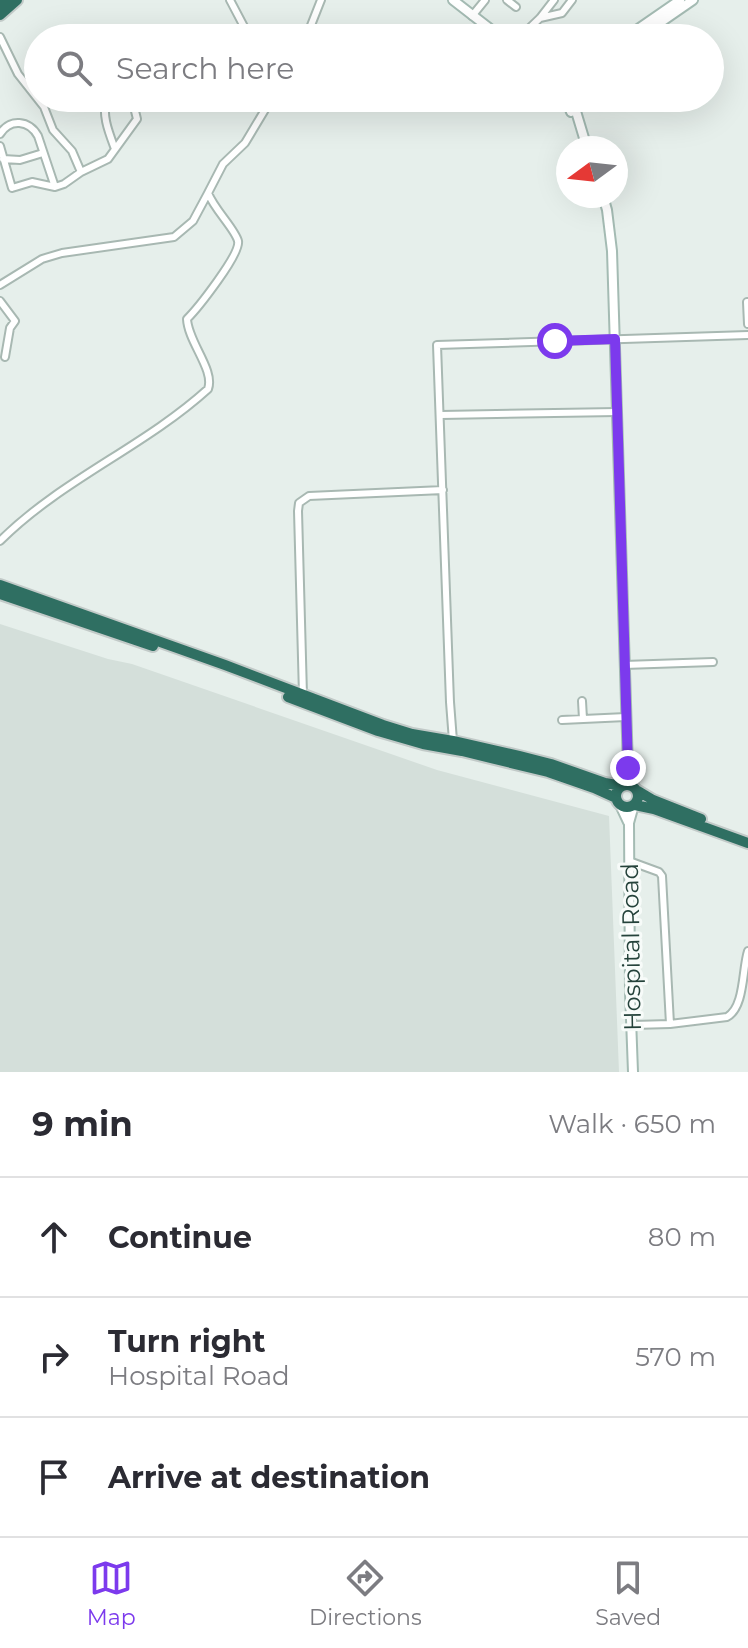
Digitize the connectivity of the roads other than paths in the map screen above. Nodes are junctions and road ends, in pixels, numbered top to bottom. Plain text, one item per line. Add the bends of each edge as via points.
1 (5, 0) edge
2 (17, 0) edge
3 (230, 0) edge
4 (321, 0) edge
5 (453, 0) edge
6 (485, 0) edge
7 (507, 0) edge
8 (554, 0) edge
9 (572, 0) edge
10 (680, 0) edge
11 (692, 0) edge
12 (0, 4) edge
13 (516, 7) dead end
14 (0, 15) edge
15 (472, 16) junction
16 (540, 18) junction
17 (243, 24) edge
18 (312, 24) edge
19 (483, 24) edge
20 (534, 24) edge
21 (645, 24) edge
22 (658, 24) edge
23 (0, 37) edge
24 (24, 82) edge
25 (45, 112) edge
26 (105, 112) edge
27 (135, 112) edge
28 (264, 112) edge
29 (572, 112) edge
30 (575, 112) edge
31 (579, 127) junction
32 (0, 134) edge
33 (582, 136) edge
34 (0, 146) edge
35 (115, 149) junction
36 (43, 153) junction
37 (3, 159) junction
38 (81, 172) junction
39 (55, 187) junction
40 (208, 193) junction
41 (606, 208) edge
42 (0, 285) edge
43 (747, 302) edge
44 (1, 306) edge
45 (748, 324) edge
46 (748, 335) edge
47 (615, 339) junction
48 (5, 357) dead end
49 (617, 412) junction
50 (441, 415) junction
51 (443, 490) junction
52 (0, 541) edge
53 (0, 585) edge
54 (0, 594) edge
55 (713, 662) dead end
56 (624, 665) junction
57 (303, 695) junction
58 (582, 701) dead end
59 (626, 717) junction
60 (583, 719) junction
61 (562, 720) dead end
62 (453, 741) junction
63 (628, 768) junction
64 (622, 786) junction
65 (636, 789) junction
66 (618, 802) junction
67 (634, 807) junction
68 (629, 823) junction
69 (748, 836) edge
70 (748, 843) edge
71 (629, 861) junction
72 (748, 951) edge
73 (670, 1024) junction
74 (633, 1025) junction
75 (633, 1072) edge

1 - 12 highway
2 - 14 highway
3 - 17 street
4 - 18 street
5 - 15 street
6 - 15 street
7 - 13 street
8 - 16 street
9 - 16 street via 562,13
10 - 21 street
11 - 22 street
15 - 19 street
16 - 20 street
23 - 24 street
25 - 38 street via 49,131 72,151
26 - 35 street
27 - 35 street via 137,119
28 - 40 street via 245,143 223,164
29 - 31 street
30 - 31 street
31 - 33 street
32 - 36 street via 13,122 30,126
34 - 37 street
35 - 38 street via 108,159
36 - 37 street
36 - 39 street
37 - 39 street via 12,188 32,182
38 - 39 street
40 - 42 street via 193,221 174,237 62,253
40 - 52 street via 239,245 187,319 210,378 208,389
41 - 47 street
43 - 45 street
44 - 48 street via 15,321
46 - 47 street
47 - 49 street
47 - 50 street via 437,345
49 - 50 street
49 - 56 street
50 - 51 street
51 - 57 street via 309,496 299,503
51 - 62 street
53 - 57 highway
54 - 66 highway via 365,726 548,772
55 - 56 street
56 - 59 street
57 - 62 highway via 412,734
58 - 60 street
59 - 60 street
59 - 63 street
60 - 61 street
62 - 64 highway
63 - 64 street
63 - 65 street
64 - 65 highway
64 - 66 highway
65 - 67 highway
65 - 69 highway
66 - 67 highway
66 - 68 street
67 - 68 street
67 - 70 highway
68 - 71 street, Hospital Road
71 - 73 street via 662,876
71 - 74 street, Hospital Road
72 - 73 street via 734,1013
73 - 74 street
74 - 75 street, Hospital Road

